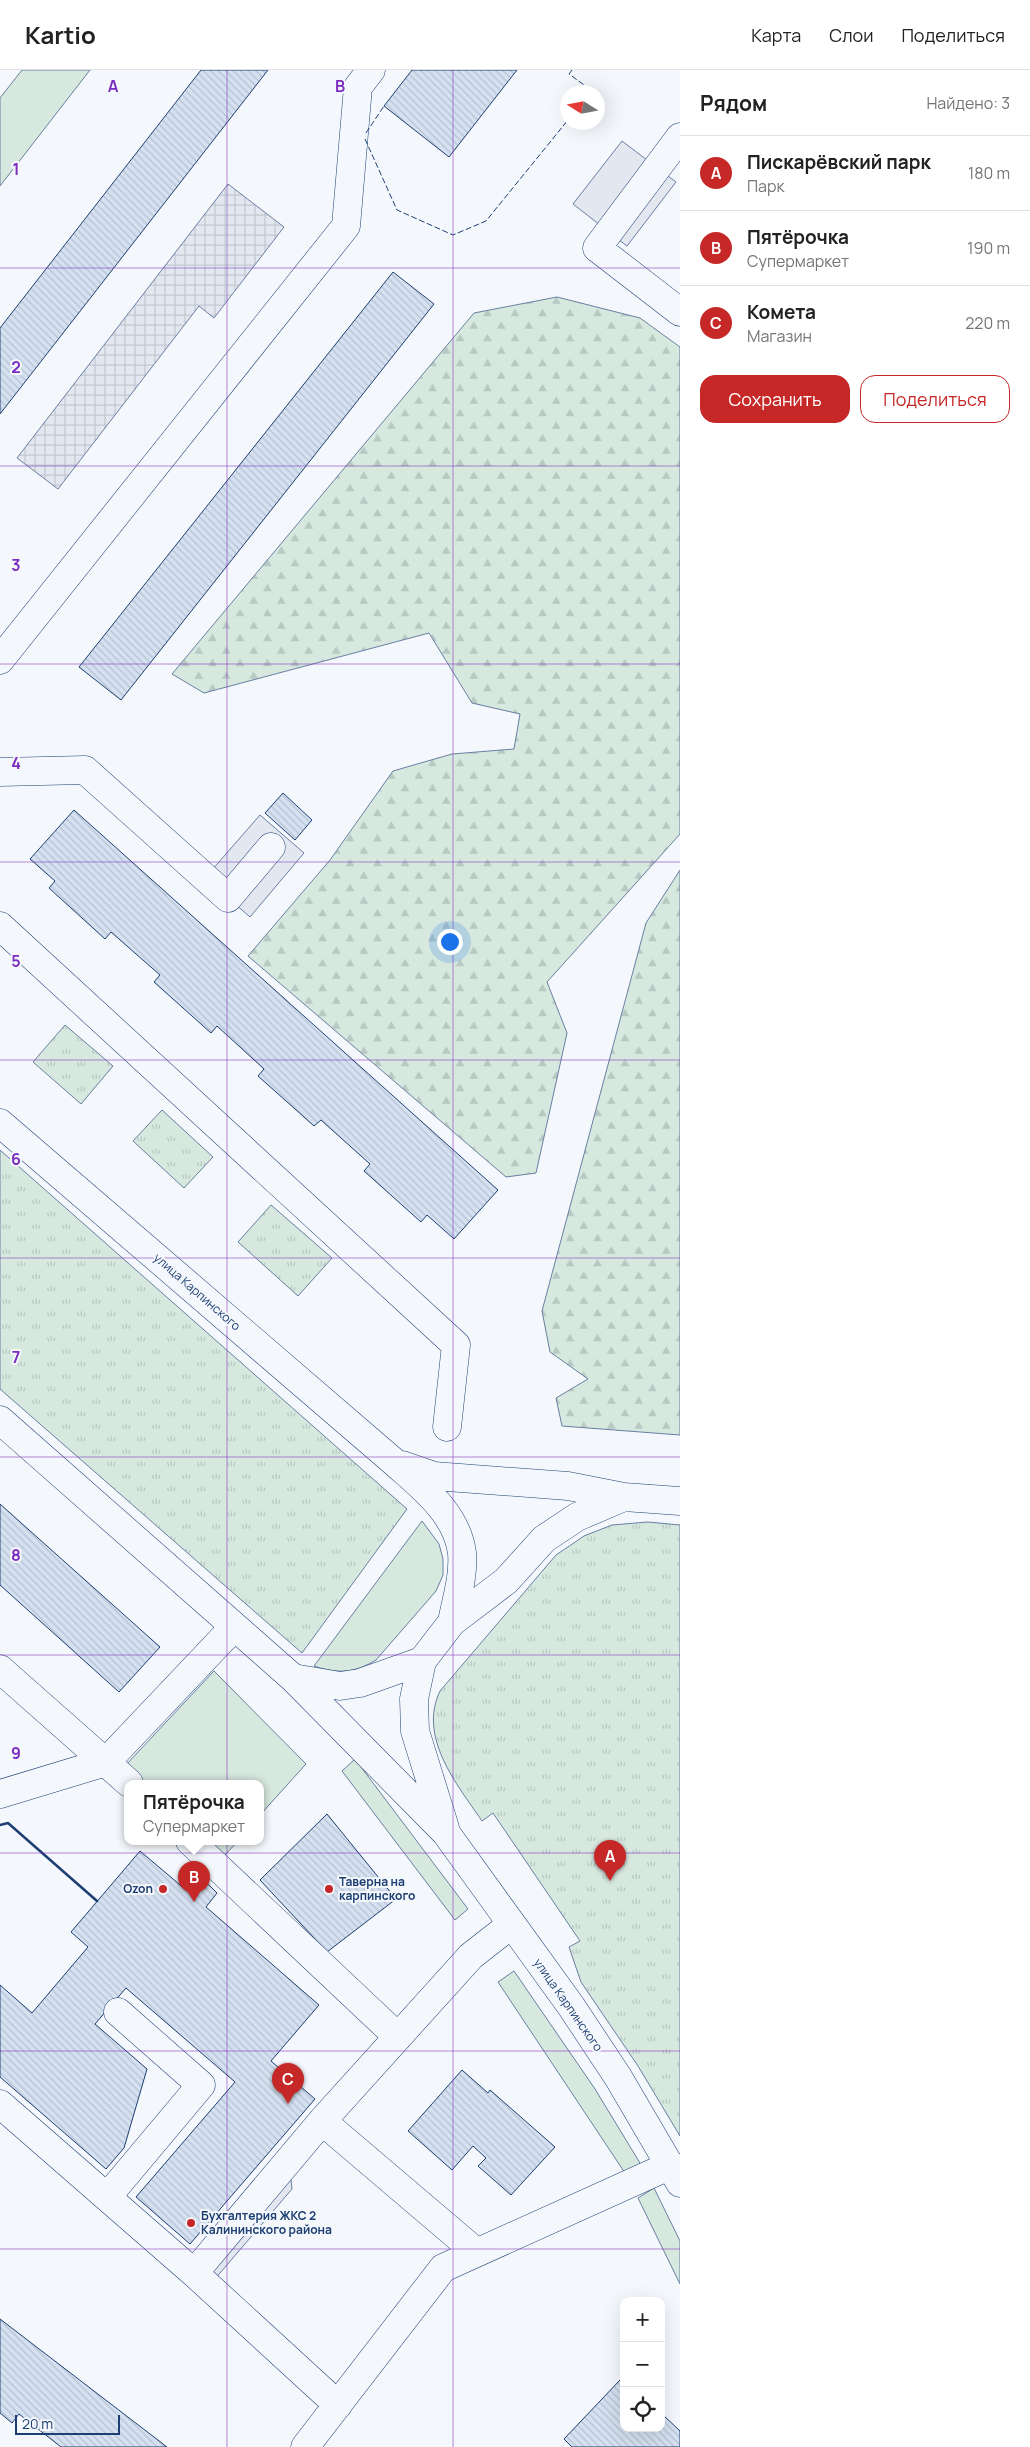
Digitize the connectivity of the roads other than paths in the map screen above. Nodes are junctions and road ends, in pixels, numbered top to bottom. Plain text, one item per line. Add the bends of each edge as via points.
1 (371, 70) edge
2 (680, 137) edge
3 (680, 312) edge
4 (0, 660) edge
5 (0, 772) edge
6 (271, 847) dead end
7 (0, 926) edge
8 (0, 1123) edge
9 (0, 1420) edge
10 (447, 1427) dead end
11 (394, 1462) junction
12 (624, 1497) junction
13 (680, 1501) edge
14 (452, 1622) junction
15 (234, 1627) junction
16 (422, 1661) junction
17 (0, 1669) edge
18 (293, 1678) junction
19 (106, 1762) junction
20 (126, 1780) edge
21 (0, 1794) edge
22 (446, 1833) junction
23 (194, 1845) edge
24 (512, 1924) junction
25 (118, 2012) dead end
26 (398, 2037) junction
27 (0, 2104) edge
28 (322, 2121) junction
29 (675, 2174) edge
30 (107, 2197) junction
31 (476, 2252) junction
32 (194, 2274) junction
33 (338, 2405) junction
34 (306, 2447) edge

1 - 4 street via 358,88 346,226
2 - 3 street via 597,248
5 - 6 street via 85,770 228,898
7 - 10 street via 456,1345
8 - 11 street, улица Карпинского
9 - 15 street, улица Карпинского
11 - 12 street, улица Карпинского via 434,1476 568,1486
11 - 14 street, улица Карпинского via 440,1506 453,1526 462,1553
12 - 13 street, улица Карпинского
12 - 14 street, улица Карпинского via 577,1517 544,1539 506,1581
14 - 16 street
15 - 18 street, улица Карпинского
15 - 19 street
16 - 18 street via 360,1683 340,1686
16 - 22 street, улица Карпинского via 414,1699 415,1731
17 - 19 street
18 - 22 street, улица Карпинского
19 - 20 street
19 - 21 street
22 - 24 street, улица Карпинского
23 - 26 street
24 - 26 street via 471,1956
24 - 29 street, улица Карпинского via 618,2077
25 - 30 street via 202,2085
26 - 28 street
27 - 30 street
28 - 31 street
28 - 32 street
29 - 31 street via 621,2190
30 - 32 street
31 - 33 street via 443,2268
32 - 33 street
33 - 34 street

